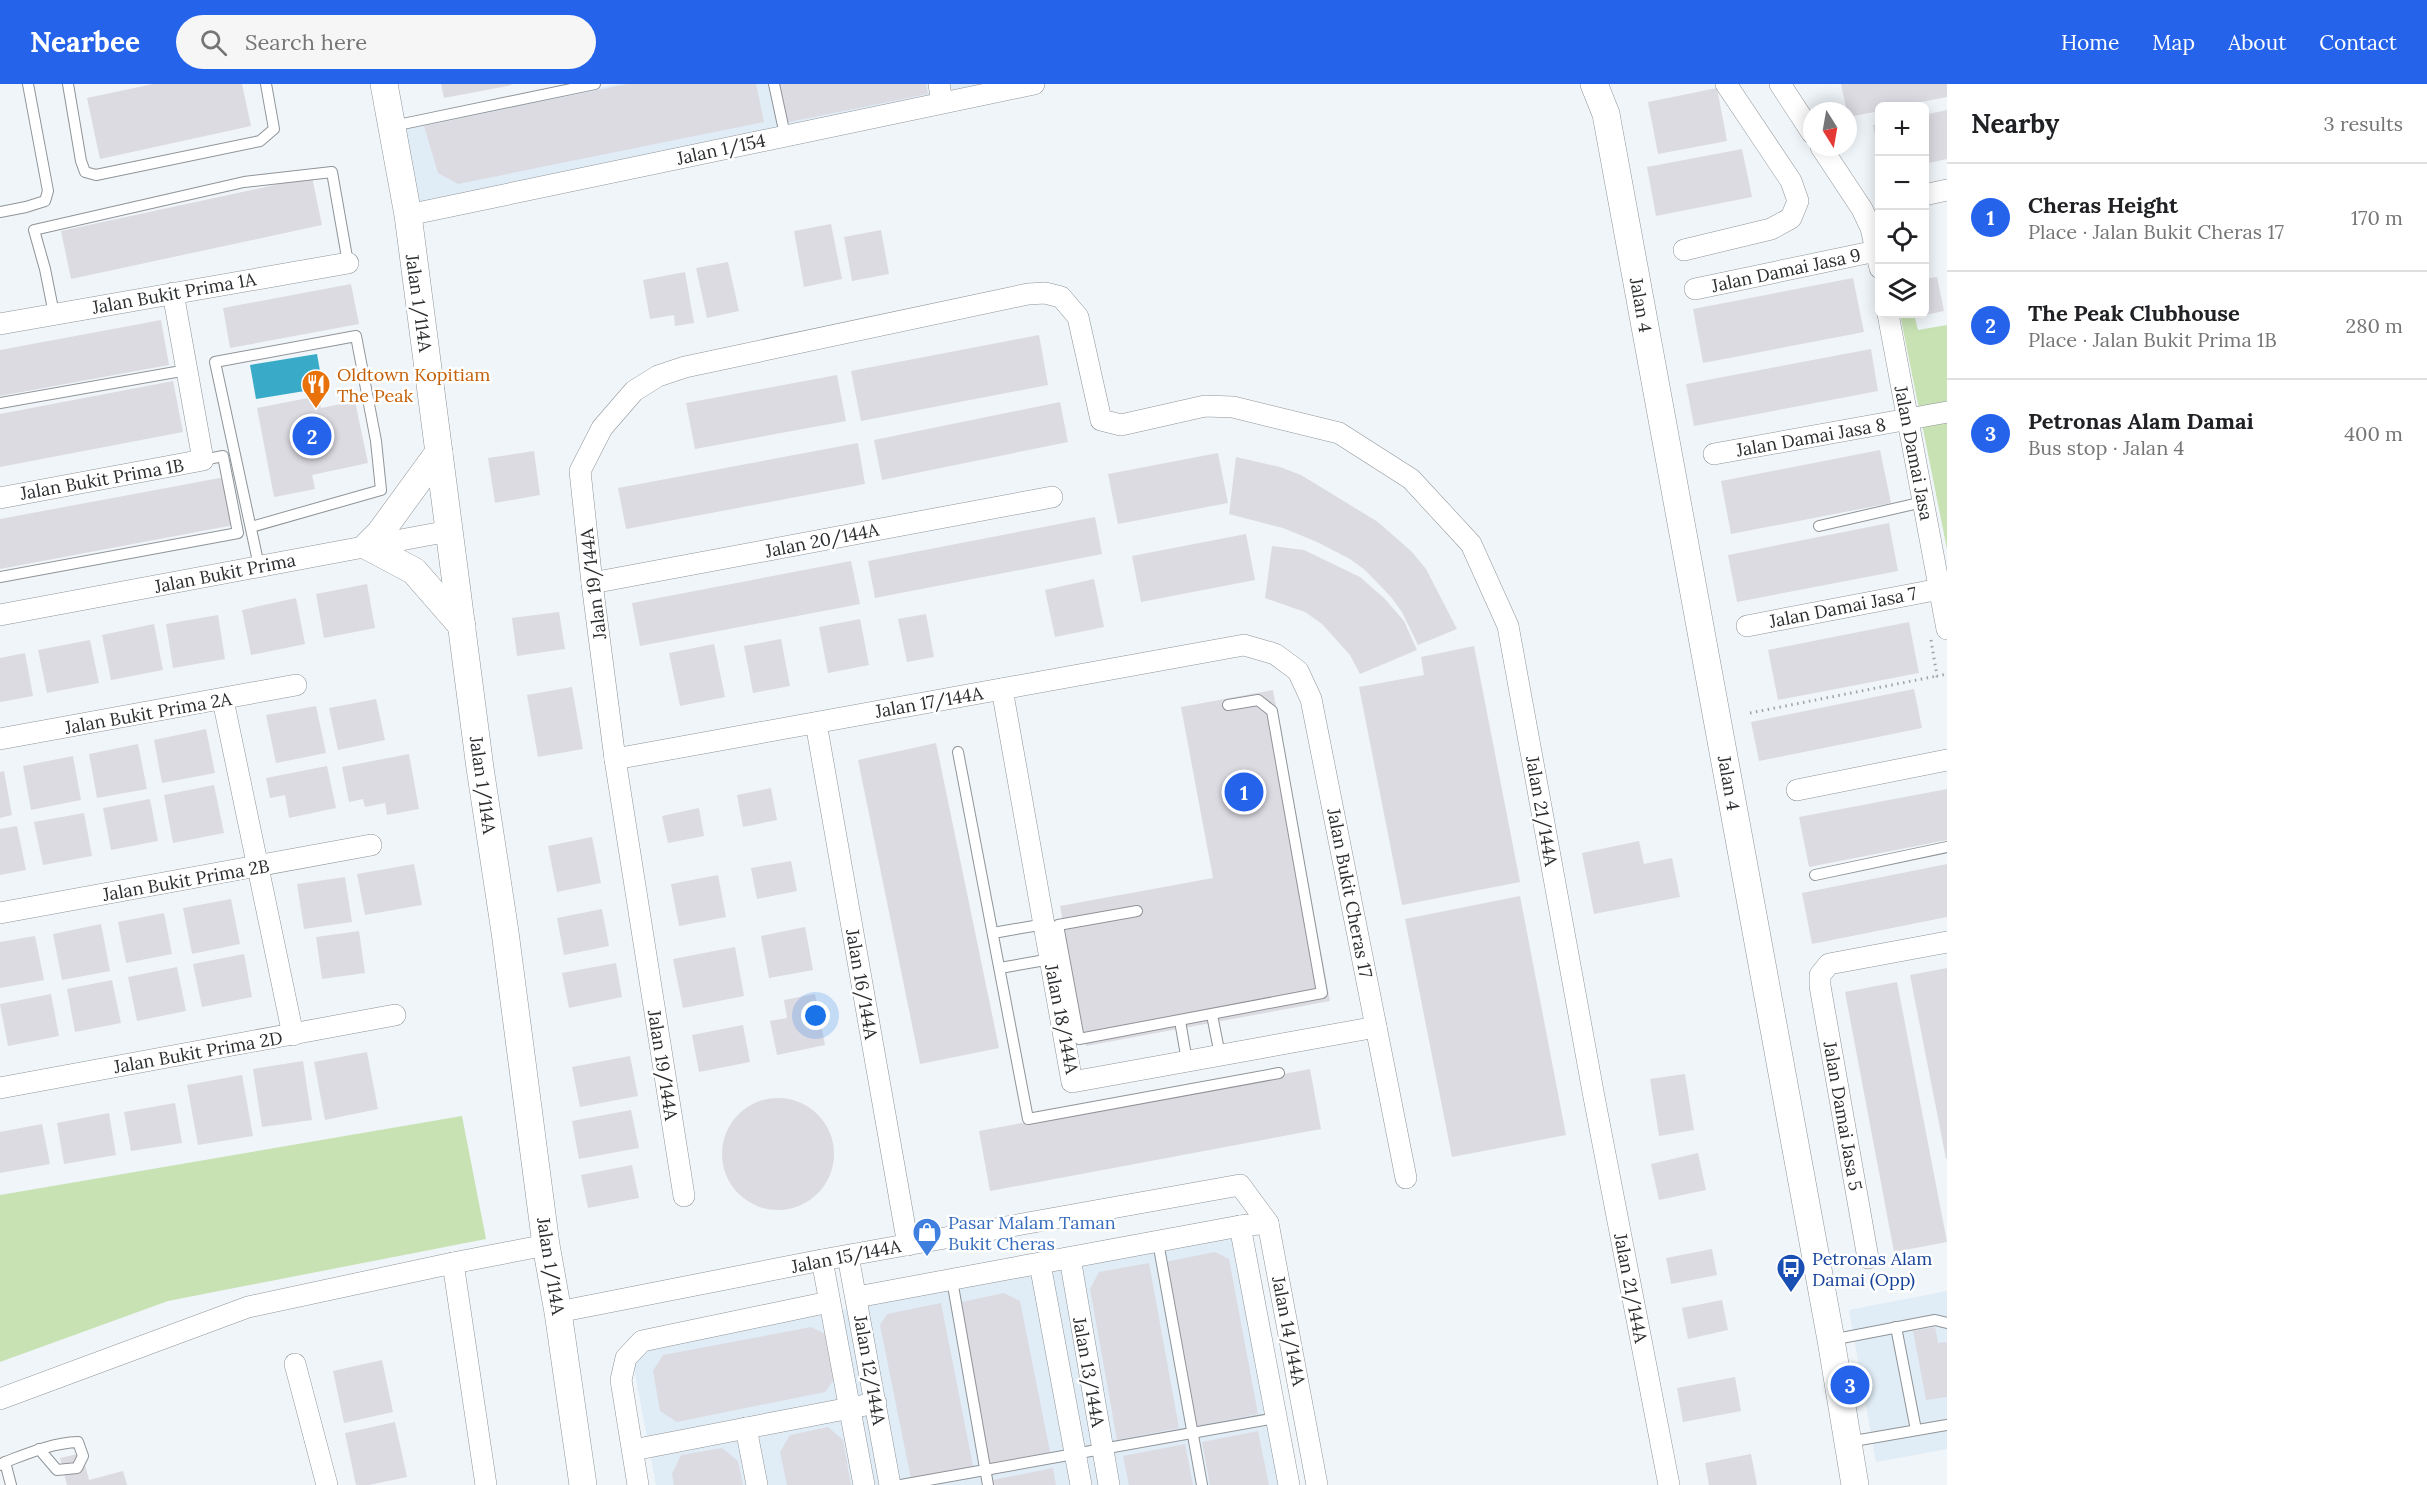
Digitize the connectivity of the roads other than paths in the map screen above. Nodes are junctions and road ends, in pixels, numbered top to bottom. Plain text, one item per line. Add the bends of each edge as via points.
1 (28, 84) edge
2 (68, 84) edge
3 (266, 84) edge
4 (384, 84) edge
5 (595, 84) edge
6 (774, 84) edge
7 (1034, 84) edge
8 (1594, 84) edge
9 (1726, 84) edge
10 (1780, 84) edge
11 (981, 89) edge
12 (940, 93) edge
13 (1803, 119) edge
14 (392, 126) junction
15 (785, 135) junction
16 (1828, 156) edge
17 (1947, 190) edge
18 (1929, 194) edge
19 (1871, 207) edge
20 (0, 212) edge
21 (408, 215) junction
22 (1875, 246) edge
23 (1684, 250) dead end
24 (1875, 260) edge
25 (348, 263) joint
26 (1695, 290) dead end
27 (173, 293) junction
28 (54, 314) junction
29 (1889, 318) edge
30 (0, 324) edge
31 (187, 370) junction
32 (0, 403) edge
33 (1947, 411) edge
34 (1908, 420) junction
35 (1110, 424) joint
36 (439, 452) junction
37 (1714, 454) dead end
38 (204, 460) junction
39 (1052, 497) dead end
40 (0, 498) edge
41 (1923, 502) junction
42 (1819, 526) dead end
43 (251, 527) junction
44 (449, 531) junction
45 (367, 546) junction
46 (259, 566) junction
47 (0, 577) edge
48 (592, 583) junction
49 (1940, 589) junction
50 (0, 615) edge
51 (462, 626) junction
52 (1747, 626) dead end
53 (1938, 630) edge
54 (1244, 645) joint
55 (296, 685) dead end
56 (1002, 689) junction
57 (224, 700) junction
58 (1228, 705) dead end
59 (816, 723) junction
60 (0, 739) edge
61 (958, 752) dead end
62 (615, 759) junction
63 (1947, 760) edge
64 (1797, 790) dead end
65 (371, 845) dead end
66 (1947, 847) edge
67 (258, 867) junction
68 (1815, 875) dead end
69 (1137, 910) dead end
70 (0, 913) edge
71 (1045, 924) junction
72 (993, 933) junction
73 (1947, 942) edge
74 (1051, 959) junction
75 (1000, 968) junction
76 (395, 1015) dead end
77 (1212, 1015) junction
78 (1180, 1021) junction
79 (1376, 1027) junction
80 (293, 1035) junction
81 (1220, 1055) junction
82 (1187, 1061) junction
83 (1279, 1072) dead end
84 (0, 1088) edge
85 (1407, 1178) dead end
86 (1240, 1185) joint
87 (684, 1196) dead end
88 (1268, 1223) junction
89 (1240, 1226) junction
90 (1158, 1242) junction
91 (546, 1245) junction
92 (908, 1245) junction
93 (848, 1256) junction
94 (1070, 1258) junction
95 (1868, 1258) dead end
96 (822, 1260) junction
97 (453, 1263) junction
98 (1040, 1264) junction
99 (952, 1280) junction
100 (857, 1297) junction
101 (829, 1302) junction
102 (558, 1312) junction
103 (1947, 1323) edge
104 (1896, 1327) junction
105 (1831, 1340) junction
106 (295, 1364) dead end
107 (0, 1399) edge
108 (876, 1403) junction
109 (850, 1408) junction
110 (1276, 1418) junction
111 (1947, 1425) edge
112 (746, 1428) junction
113 (1916, 1430) junction
114 (1192, 1433) junction
115 (1848, 1442) junction
116 (39, 1449) dead end
117 (1102, 1449) junction
118 (633, 1450) junction
119 (1076, 1453) junction
120 (2, 1463) edge
121 (985, 1470) junction
122 (11, 1485) edge
123 (327, 1485) edge
124 (486, 1485) edge
125 (583, 1485) edge
126 (638, 1485) edge
127 (757, 1485) edge
128 (864, 1485) edge
129 (890, 1485) edge
130 (901, 1485) edge
131 (988, 1485) edge
132 (1081, 1485) edge
133 (1109, 1485) edge
134 (1202, 1485) edge
135 (1289, 1485) edge
136 (1317, 1485) edge
137 (1669, 1485) edge
138 (1855, 1485) edge

1 - 20 lane via 48,190 45,201
2 - 3 lane via 84,172 96,175 260,141 274,129
4 - 14 street, Jalan 1/114A
5 - 14 lane
6 - 15 lane
7 - 11 street, Jalan 1/154
8 - 105 street, Jalan 4 via 1608,125
9 - 23 street via 1791,181 1798,201 1791,218 1771,229
10 - 13 street
11 - 12 street, Jalan 1/154
12 - 15 street, Jalan 1/154
14 - 21 street, Jalan 1/114A
15 - 21 street, Jalan 1/154
16 - 19 street
17 - 18 street
19 - 22 street
21 - 36 street, Jalan 1/114A
24 - 26 street, Jalan Damai Jasa 9
25 - 27 street, Jalan Bukit Prima 1A
25 - 28 lane via 332,172 244,182 34,230
27 - 28 street, Jalan Bukit Prima 1A
27 - 31 street
28 - 30 street, Jalan Bukit Prima 1A
29 - 34 street, Jalan Damai Jasa
31 - 32 lane
31 - 38 street
33 - 34 street, Jalan Damai Jasa 8
34 - 37 street, Jalan Damai Jasa 8
34 - 41 street, Jalan Damai Jasa
35 - 48 street, Jalan 19/144A via 1101,420 1078,317 1061,297 1046,293 685,366 634,391 602,428 580,471
35 - 137 street, Jalan 21/144A via 1219,405 1339,433 1411,478 1471,544 1508,626
36 - 44 street, Jalan 1/114A
36 - 45 street
38 - 40 street, Jalan Bukit Prima 1B
38 - 47 lane via 223,456 238,533
39 - 48 street, Jalan 20/144A
41 - 42 lane
41 - 49 street, Jalan Damai Jasa
43 - 43 lane via 381,490 356,336 215,362
43 - 46 lane
44 - 45 street, Jalan Bukit Prima
44 - 51 street, Jalan 1/114A
45 - 46 street, Jalan Bukit Prima
45 - 51 street via 414,571
46 - 50 street, Jalan Bukit Prima
48 - 62 street, Jalan 19/144A
49 - 52 street, Jalan Damai Jasa 7
49 - 53 street, Jalan Damai Jasa
51 - 91 street, Jalan 1/114A
54 - 56 street, Jalan 17/144A
54 - 79 street, Jalan Bukit Cheras 17 via 1275,654 1298,670 1311,699
55 - 57 street, Jalan Bukit Prima 2A
56 - 59 street, Jalan 17/144A
56 - 71 street, Jalan 18/144A
57 - 60 street, Jalan Bukit Prima 2A
57 - 67 street
58 - 77 lane via 1258,700 1272,711 1322,993
59 - 62 street, Jalan 17/144A
59 - 92 street, Jalan 16/144A
61 - 72 lane
62 - 87 street, Jalan 19/144A
63 - 64 street
65 - 67 street, Jalan Bukit Prima 2B
66 - 68 lane
67 - 70 street, Jalan Bukit Prima 2B
67 - 80 street
69 - 78 lane via 1058,925 1079,1039
71 - 72 lane
71 - 74 street, Jalan 18/144A
72 - 75 lane
73 - 95 street, Jalan Damai Jasa 5 via 1829,964 1820,975
74 - 75 lane
74 - 82 street, Jalan 18/144A via 1072,1082
75 - 83 lane via 1028,1119
76 - 80 street, Jalan Bukit Prima 2D
77 - 78 lane
77 - 81 lane
78 - 82 lane
79 - 81 street, Jalan 18/144A
79 - 85 street, Jalan Bukit Cheras 17
80 - 84 street, Jalan Bukit Prima 2D
81 - 82 street, Jalan 18/144A
86 - 88 street, Jalan 14/144A
86 - 92 street, Jalan 15/144A
88 - 89 street
88 - 136 street, Jalan 14/144A
89 - 90 street
89 - 110 street, Jalan 14/144A
90 - 94 street
90 - 114 lane
91 - 97 street
91 - 102 street, Jalan 1/114A
92 - 93 street, Jalan 15/144A
93 - 96 street, Jalan 15/144A
93 - 100 street, Jalan 12/144A
94 - 98 street
94 - 117 street, Jalan 13/144A
96 - 101 street, Jalan 12/144A
96 - 102 street, Jalan 15/144A
97 - 107 street via 248,1307
97 - 124 street
98 - 99 street
98 - 119 street, Jalan 13/144A
99 - 100 street
99 - 121 lane
100 - 108 street, Jalan 12/144A
101 - 109 street, Jalan 12/144A
101 - 118 street via 642,1341 626,1358 621,1380
102 - 125 street, Jalan 1/114A
103 - 104 lane via 1935,1320
104 - 105 lane
104 - 113 lane
105 - 115 street, Jalan 4
106 - 123 street
108 - 109 street
108 - 129 street, Jalan 12/144A
109 - 112 street
109 - 128 street, Jalan 12/144A
110 - 114 lane
110 - 135 street, Jalan 14/144A
111 - 113 lane
112 - 118 street
112 - 127 street
113 - 115 lane
114 - 117 lane
114 - 134 lane
115 - 138 street, Jalan 4
116 - 120 lane
117 - 119 lane
117 - 133 street, Jalan 13/144A
118 - 126 street
119 - 121 lane
119 - 132 street, Jalan 13/144A
120 - 122 lane
121 - 130 lane
121 - 131 lane

